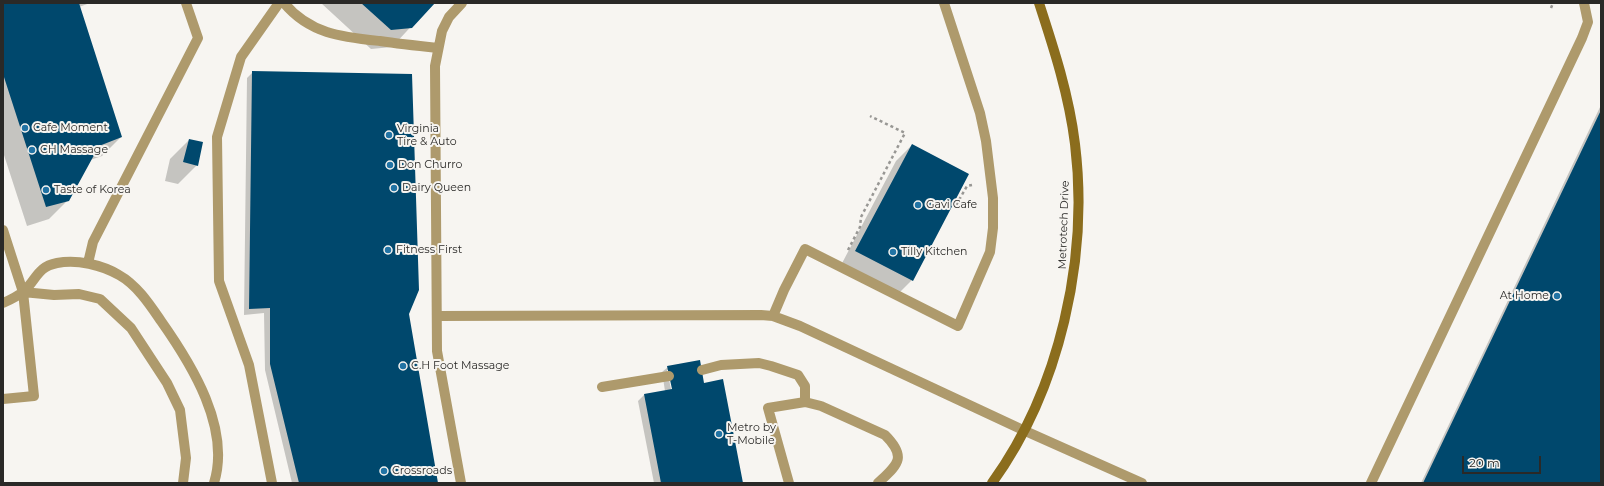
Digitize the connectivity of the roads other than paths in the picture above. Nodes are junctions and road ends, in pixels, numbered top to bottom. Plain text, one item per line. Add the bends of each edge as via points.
1 (186, 3) edge
2 (279, 3) edge
3 (284, 3) edge
4 (462, 3) edge
5 (944, 3) edge
6 (1040, 3) edge
7 (1584, 3) edge
8 (438, 48) junction
9 (3, 230) edge
10 (88, 263) junction
11 (23, 292) junction
12 (3, 304) edge
13 (437, 316) junction
14 (773, 316) junction
15 (702, 370) dead end
16 (669, 376) dead end
17 (602, 387) dead end
18 (3, 399) edge
19 (805, 402) junction
20 (1023, 430) junction
21 (183, 483) edge
22 (214, 483) edge
23 (272, 483) edge
24 (461, 483) edge
25 (788, 483) edge
26 (878, 483) edge
27 (992, 483) edge
28 (1142, 483) edge
29 (1371, 483) edge

1 - 10 lane via 198,38 93,242
2 - 23 lane via 241,57 218,138 219,281 249,366
3 - 8 lane via 301,19 336,36
4 - 8 lane via 449,17
5 - 14 lane via 980,113 994,198 990,252 958,326 805,249
6 - 20 street, Metrotech Drive via 1067,98 1075,143 1078,234 1064,322 1052,363
7 - 29 lane via 1588,22 1582,38
8 - 13 lane via 435,66
9 - 11 lane
10 - 11 lane via 58,263 42,268
10 - 22 lane via 119,275 136,288 162,322 192,369 206,399 214,429 218,451
11 - 12 lane
11 - 18 lane via 34,396
11 - 21 lane via 54,296 79,294 100,299 130,328 167,383 180,410 186,458
13 - 14 lane
13 - 24 lane via 437,351
14 - 20 lane via 800,326
15 - 19 lane via 721,365 759,363 770,366 798,375 805,386
16 - 17 lane
19 - 25 lane via 768,408
19 - 26 lane via 820,406 885,435 892,442 898,454 896,465
20 - 27 street, Metrotech Drive
20 - 28 lane

